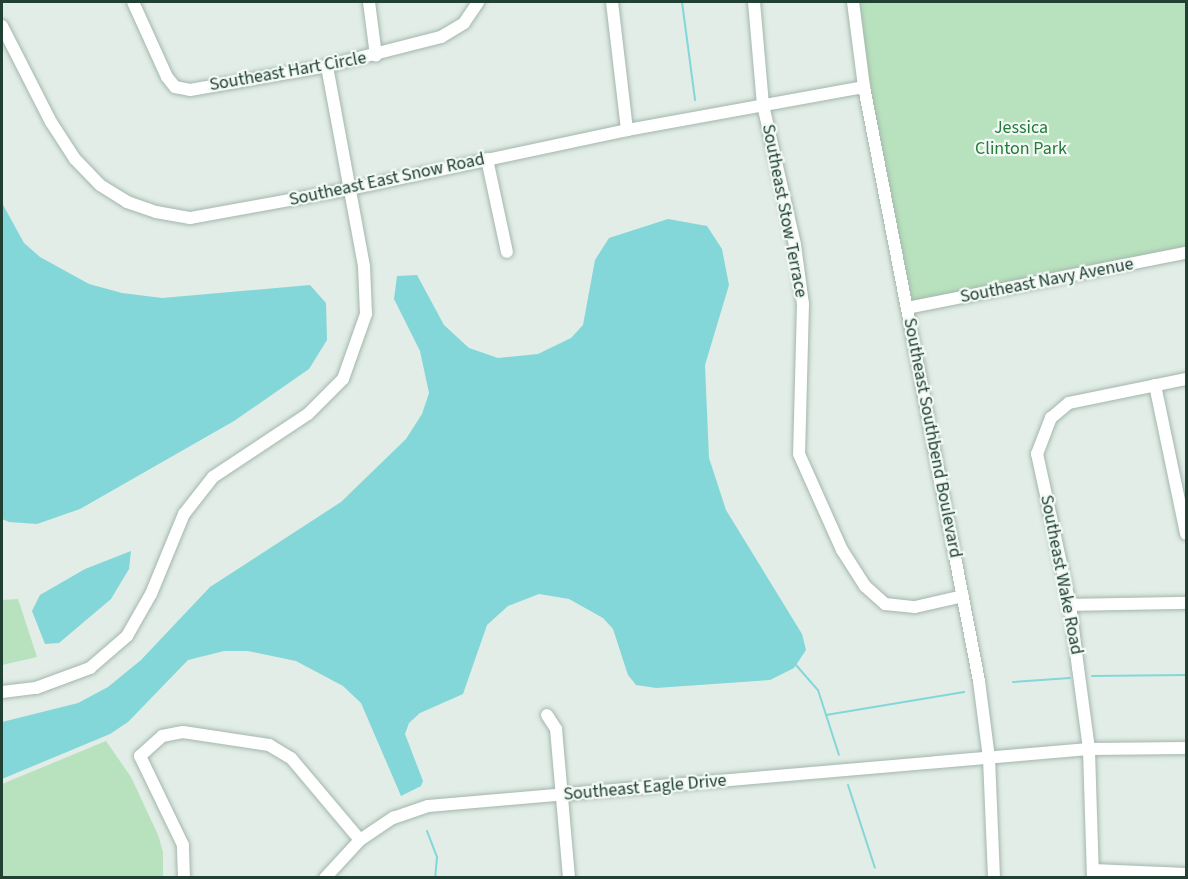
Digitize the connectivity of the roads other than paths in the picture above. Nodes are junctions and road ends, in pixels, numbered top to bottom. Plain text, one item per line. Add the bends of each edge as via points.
1 (133, 2) edge
2 (369, 2) edge
3 (478, 2) edge
4 (612, 2) edge
5 (754, 2) edge
6 (853, 2) edge
7 (2, 26) edge
8 (376, 56) junction
9 (327, 66) junction
10 (864, 87) junction
11 (763, 105) junction
12 (627, 130) junction
13 (487, 159) junction
14 (350, 189) junction
15 (507, 252) dead end
16 (1186, 253) edge
17 (907, 308) junction
18 (1186, 379) edge
19 (1155, 385) junction
20 (1186, 534) edge
21 (963, 596) junction
22 (1186, 603) edge
23 (1070, 605) junction
24 (2, 692) edge
25 (547, 715) dead end
26 (1186, 748) edge
27 (1089, 749) junction
28 (989, 758) junction
29 (562, 795) junction
30 (360, 840) junction
31 (1093, 874) edge
32 (1186, 874) edge
33 (184, 878) edge
34 (325, 878) edge
35 (569, 878) edge
36 (994, 878) edge

1 - 9 street, Southeast Hart Circle via 175,87 190,90
2 - 8 street
3 - 8 street, Southeast Hart Circle via 464,23 441,37
4 - 12 street
5 - 11 street, Southeast Stow Terrace
6 - 10 street, Southeast Southbend Boulevard
7 - 14 street, Southeast East Snow Road via 51,122 75,159 100,185 127,202 190,218
8 - 9 street, Southeast Hart Circle
9 - 14 street
10 - 11 street, Southeast East Snow Road
10 - 17 street, Southeast Southbend Boulevard
11 - 12 street, Southeast East Snow Road
11 - 21 street, Southeast Stow Terrace via 795,245 803,304 799,454 842,550 865,586 885,604 915,607
12 - 13 street, Southeast East Snow Road
13 - 14 street, Southeast East Snow Road
13 - 15 street
14 - 24 street via 364,266 366,314 344,379 308,414 213,477 184,514 151,594 127,636 90,668 36,688
16 - 17 street, Southeast Navy Avenue
17 - 21 street, Southeast Southbend Boulevard
18 - 19 street, Southeast Wake Road
19 - 20 street
19 - 23 street, Southeast Wake Road via 1068,404 1051,418 1042,435 1038,454
21 - 28 street, Southeast Southbend Boulevard
22 - 23 street
23 - 27 street, Southeast Wake Road
25 - 29 street via 556,729
26 - 27 street, Southeast Eagle Drive
27 - 28 street, Southeast Eagle Drive
27 - 31 street, Southeast Wake Road
28 - 29 street, Southeast Eagle Drive
28 - 36 street, Southeast Southbend Boulevard
29 - 30 street, Southeast Eagle Drive via 428,806 393,818
29 - 35 street
30 - 33 street via 291,758 268,745 183,732 162,736 140,756 183,845
30 - 34 street, Southeast Eagle Drive
31 - 32 street

